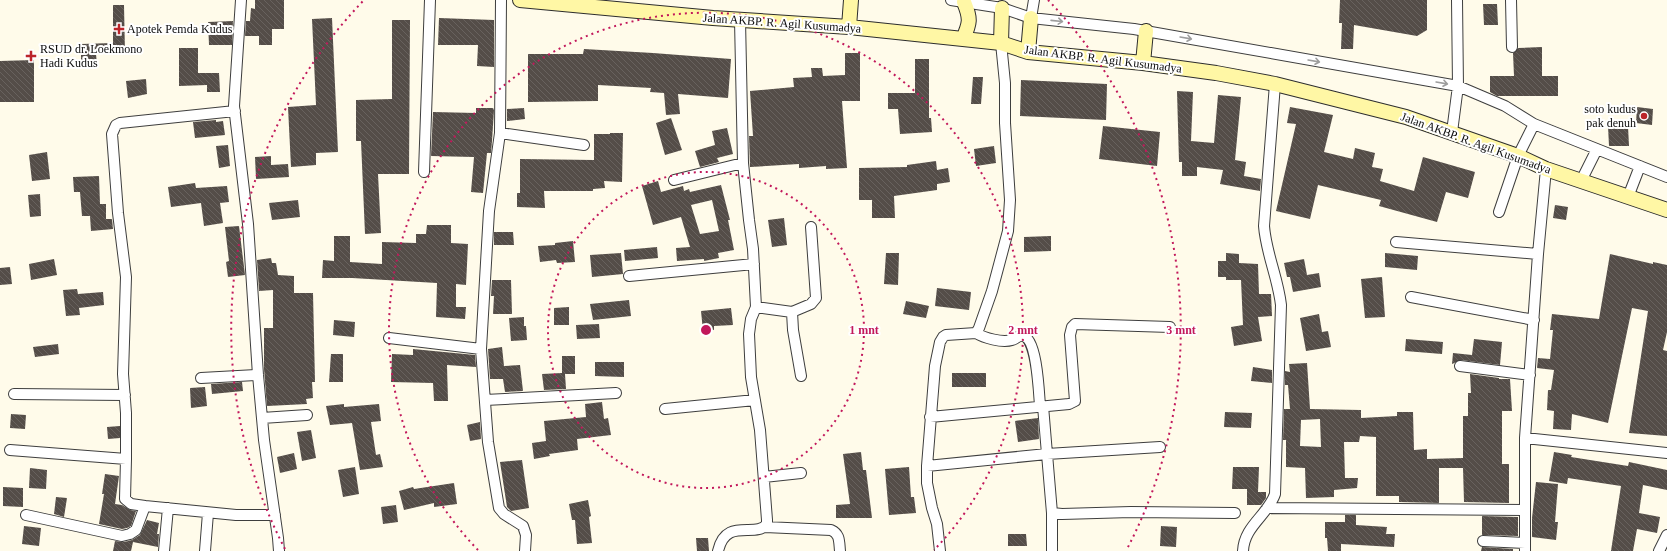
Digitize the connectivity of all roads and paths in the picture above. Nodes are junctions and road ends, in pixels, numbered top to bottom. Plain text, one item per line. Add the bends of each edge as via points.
1 (241, 0) edge
2 (430, 0) edge
3 (501, 0) edge
4 (520, 0) edge
5 (851, 0) edge
6 (1034, 0) edge
7 (1457, 0) edge
8 (1511, 0) edge
9 (957, 1) edge
10 (581, 3) edge
11 (1002, 8) junction
12 (1031, 18) junction
13 (740, 20) junction
14 (849, 27) junction
15 (1146, 31) junction
16 (963, 39) junction
17 (1001, 43) junction
18 (1512, 48) dead end
19 (1028, 52) junction
20 (1143, 63) junction
21 (1275, 84) junction
22 (1458, 86) junction
23 (235, 111) junction
24 (1534, 124) junction
25 (1452, 132) junction
26 (500, 133) junction
27 (584, 145) dead end
28 (1597, 149) junction
29 (1518, 156) junction
30 (744, 163) junction
31 (1640, 166) junction
32 (1546, 169) junction
33 (424, 172) dead end
34 (1667, 177) edge
35 (674, 180) dead end
36 (1581, 181) junction
37 (1628, 197) junction
38 (1667, 210) edge
39 (1499, 212) dead end
40 (811, 227) dead end
41 (1396, 242) dead end
42 (1538, 254) junction
43 (754, 264) junction
44 (629, 276) dead end
45 (1411, 297) dead end
46 (756, 307) junction
47 (792, 312) junction
48 (1530, 320) junction
49 (1170, 327) dead end
50 (976, 333) junction
51 (389, 338) dead end
52 (481, 348) junction
53 (1460, 366) dead end
54 (258, 375) junction
55 (1530, 375) junction
56 (801, 376) dead end
57 (201, 378) dead end
58 (616, 393) dead end
59 (14, 394) dead end
60 (125, 396) junction
61 (485, 400) junction
62 (755, 400) junction
63 (1042, 406) junction
64 (665, 409) dead end
65 (307, 415) dead end
66 (930, 417) junction
67 (262, 418) junction
68 (1525, 438) junction
69 (1160, 447) dead end
70 (10, 450) dead end
71 (1667, 453) edge
72 (1047, 454) junction
73 (126, 459) junction
74 (927, 466) junction
75 (801, 474) dead end
76 (764, 476) junction
77 (145, 506) junction
78 (1270, 506) junction
79 (168, 508) junction
80 (1524, 510) junction
81 (208, 513) junction
82 (1052, 513) junction
83 (1235, 513) dead end
84 (26, 515) dead end
85 (275, 515) junction
86 (765, 527) junction
87 (1667, 535) edge
88 (1483, 541) dead end
89 (1525, 547) edge
90 (164, 551) edge
91 (205, 551) edge
92 (279, 551) edge
93 (525, 551) edge
94 (718, 551) edge
95 (840, 551) edge
96 (940, 551) edge
97 (1052, 551) edge
98 (1243, 551) edge
99 (1659, 551) edge

1 - 23 street
2 - 33 street
3 - 26 street
4 - 10 main road, Jalan AKBP. R. Agil Kusumadya
5 - 14 main road
6 - 12 street
7 - 22 street
8 - 18 street
9 - 11 street
9 - 16 main road via 970,16 970,23
10 - 13 main road, Jalan AKBP. R. Agil Kusumadya
11 - 12 street
11 - 17 main road
12 -> 15 street
12 - 19 main road
13 - 14 main road, Jalan AKBP. R. Agil Kusumadya
13 - 30 street
14 - 16 main road, Jalan AKBP. R. Agil Kusumadya
15 - 20 main road
15 -> 22 street
16 - 17 main road, Jalan AKBP. R. Agil Kusumadya
17 - 19 main road, Jalan AKBP. R. Agil Kusumadya
17 - 50 street via 1010,200 1008,231 990,297
19 - 20 main road, Jalan AKBP. R. Agil Kusumadya
20 - 21 main road, Jalan AKBP. R. Agil Kusumadya
21 - 25 main road, Jalan AKBP. R. Agil Kusumadya via 1400,115
21 - 78 street via 1264,226 1281,305 1275,494
22 - 24 street via 1505,106
22 - 25 street
23 - 54 street via 248,224
23 - 60 street via 120,123 116,125 112,134 126,277 123,374
24 - 28 street
24 - 29 street
25 - 29 main road, Jalan AKBP. R. Agil Kusumadya
26 - 27 street
26 - 52 street via 488,211
28 - 31 street
28 - 36 street
29 - 32 main road, Jalan AKBP. R. Agil Kusumadya
29 - 39 street
30 - 35 street
30 - 43 street
31 - 34 street
31 - 37 street
32 - 36 main road, Jalan AKBP. R. Agil Kusumadya
32 - 42 street
36 - 37 main road, Jalan AKBP. R. Agil Kusumadya
37 - 38 main road, Jalan AKBP. R. Agil Kusumadya
40 - 47 street via 816,298 811,304
41 - 42 street
42 - 48 street
43 - 44 street
43 - 46 street
45 - 48 street
46 - 47 street
46 - 62 street via 749,334
47 - 56 street
48 - 55 street
49 - 63 street via 1073,325 1070,335 1075,401 1069,404
50 - 63 street via 1003,340 1011,340 1018,336 1028,338 1036,366
50 - 66 street via 946,335 941,339 935,366
51 - 52 street
52 - 61 street
53 - 55 street
54 - 57 street
54 - 67 street
55 - 68 street
58 - 61 street
59 - 60 street
60 - 73 street
61 - 93 street via 488,442 499,508 523,526 526,535
62 - 64 street
62 - 76 street
63 - 66 street
63 - 72 street
65 - 67 street
66 - 74 street
67 - 85 street
68 - 71 street
68 - 80 street
69 - 72 street
70 - 73 street
72 - 74 street
72 - 82 street
73 - 77 street via 125,499 131,504
74 - 96 street via 927,483 937,524
75 - 76 street
76 - 86 street via 767,520
77 - 79 street
77 - 84 street via 136,530 122,536
78 - 80 street
78 - 98 street via 1249,530
79 - 81 street
79 - 90 street
80 - 89 street
81 - 85 street via 236,516
81 - 91 street
82 - 83 street
82 - 97 street
85 - 92 street
86 - 94 street via 729,533 720,540
86 - 95 street via 830,530 837,534
87 - 99 street
88 - 89 street

